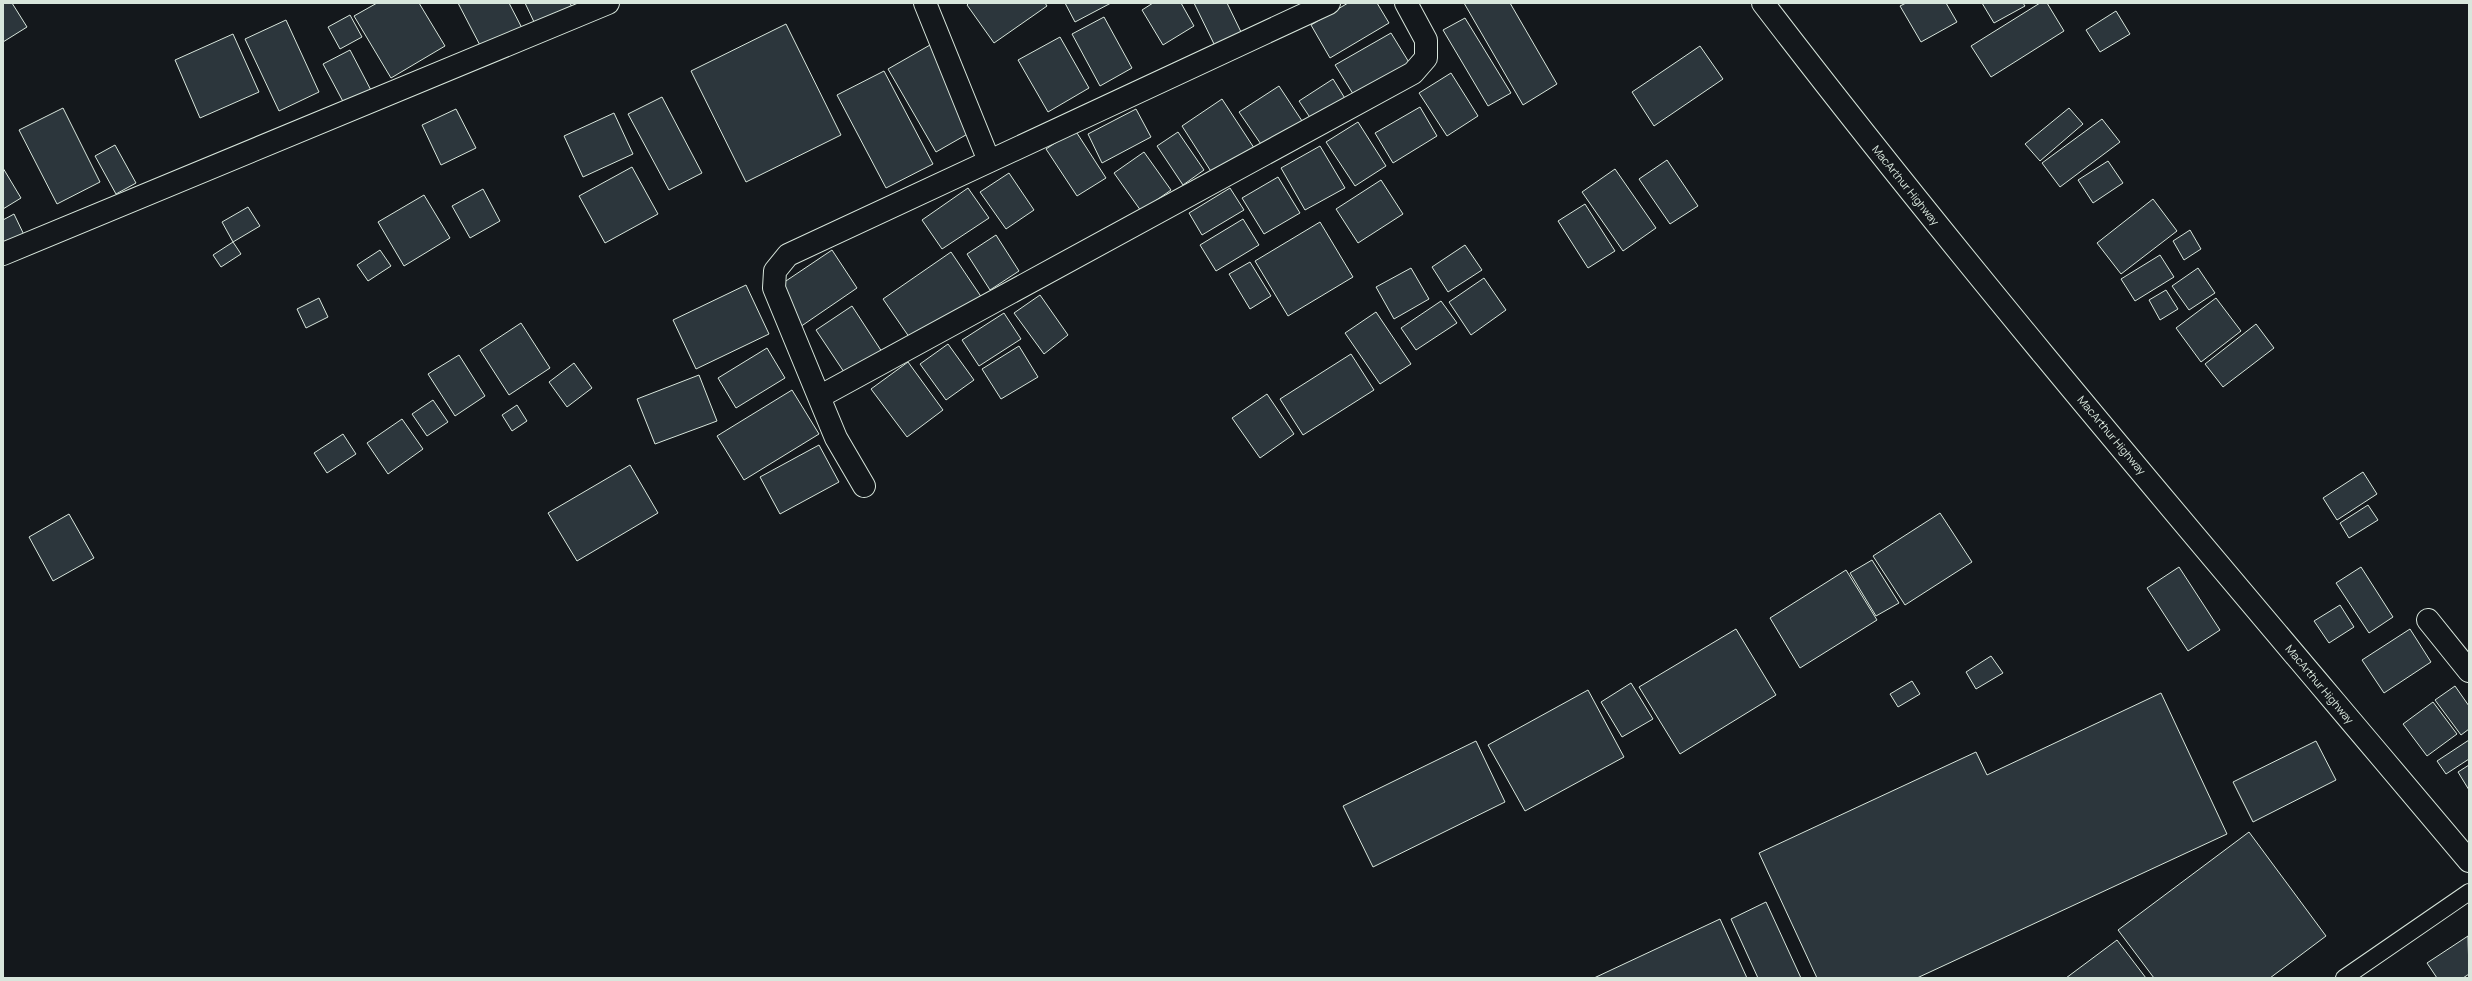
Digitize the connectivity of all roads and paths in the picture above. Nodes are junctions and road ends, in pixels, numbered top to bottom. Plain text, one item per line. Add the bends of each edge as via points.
1 (608, 3) edge
2 (925, 3) edge
3 (1329, 3) edge
4 (1406, 3) edge
5 (1763, 3) edge
6 (989, 161) junction
7 (3, 254) edge
8 (819, 398) junction
9 (864, 486) dead end
10 (2428, 620) dead end
11 (2469, 671) edge
12 (2469, 861) edge
13 (2469, 892) edge
14 (2344, 978) edge

1 - 7 main road
2 - 6 main road
3 - 6 main road
4 - 8 main road via 1426,40 1426,58 1413,73
5 - 12 main road, MacArthur Highway via 1853,120 2066,379
6 - 8 main road via 788,255 775,271 774,288
8 - 9 main road via 836,438
10 - 11 main road
13 - 14 lane

